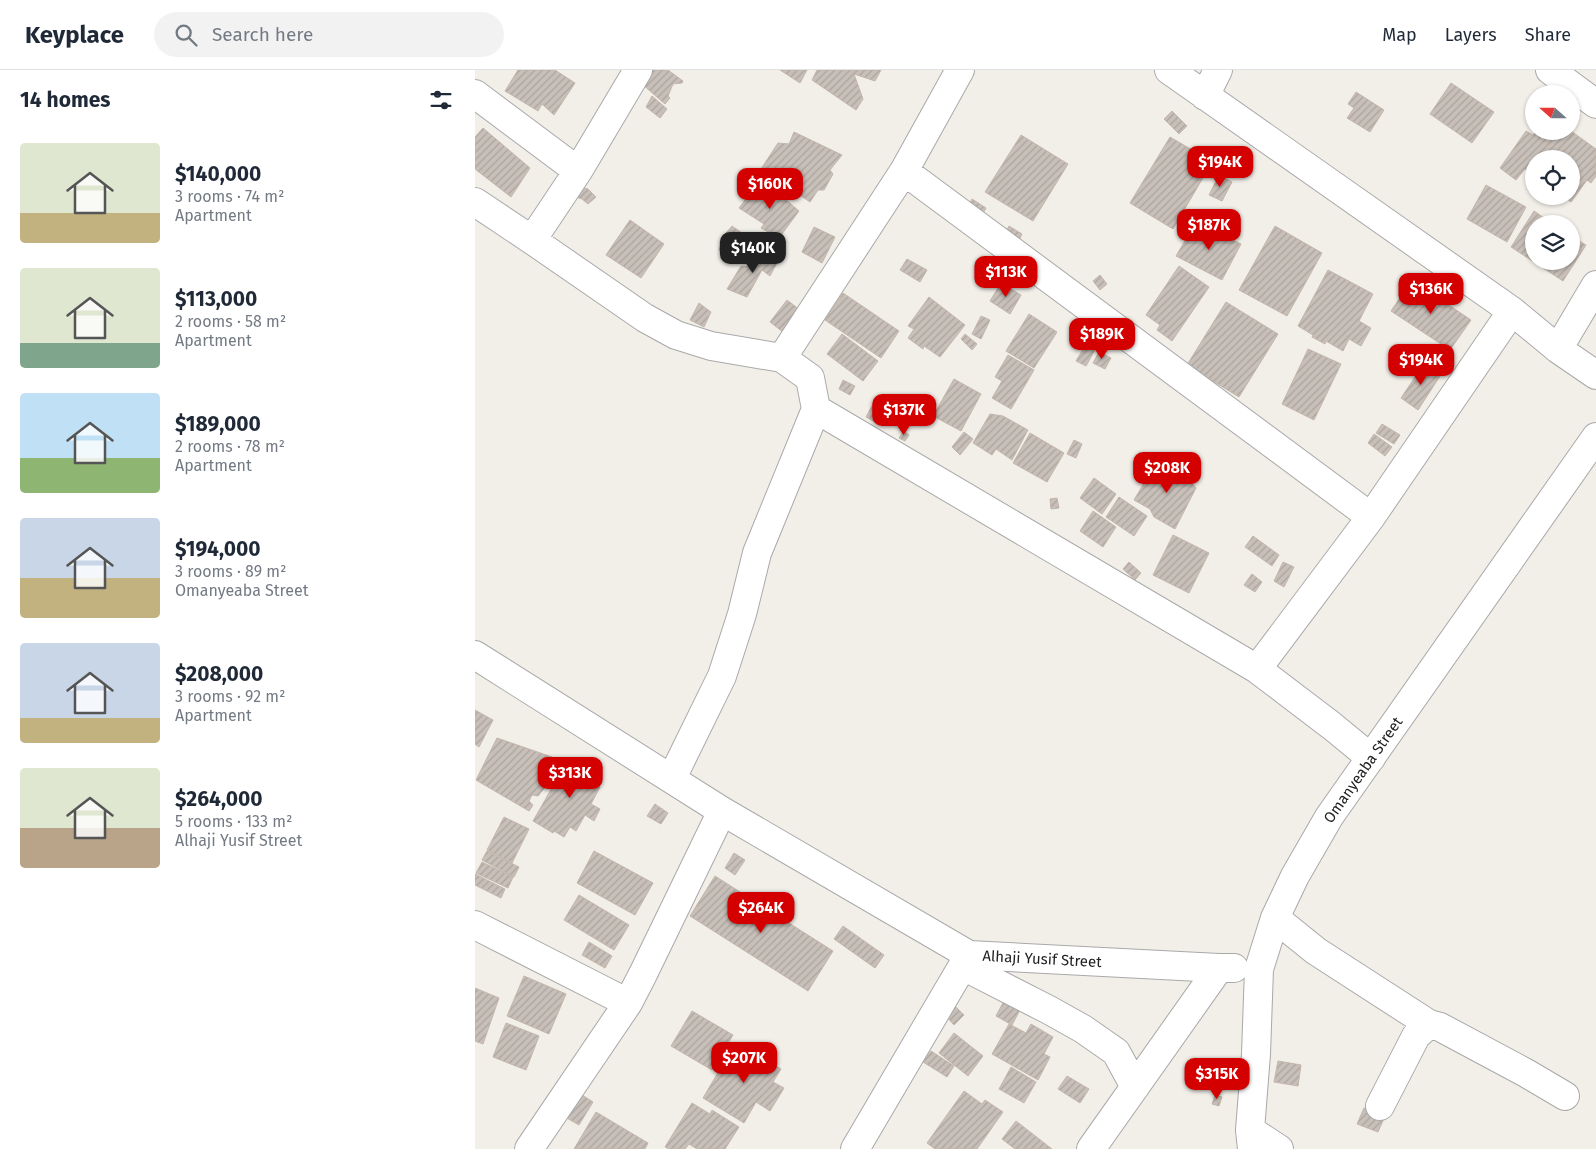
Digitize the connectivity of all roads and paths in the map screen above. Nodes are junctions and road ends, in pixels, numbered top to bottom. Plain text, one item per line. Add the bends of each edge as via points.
1 (637, 70) edge
2 (960, 70) edge
3 (1169, 70) edge
4 (1218, 70) edge
5 (1550, 70) edge
6 (475, 94) edge
7 (1205, 96) junction
8 (1596, 104) edge
9 (904, 171) junction
10 (578, 172) junction
11 (475, 202) edge
12 (532, 240) junction
13 (1596, 285) edge
14 (1512, 312) junction
15 (1558, 349) junction
16 (782, 358) junction
17 (1596, 375) edge
18 (816, 410) junction
19 (1596, 437) edge
20 (1371, 517) junction
21 (475, 655) edge
22 (1257, 670) junction
23 (1371, 758) junction
24 (671, 778) junction
25 (722, 811) junction
26 (1275, 918) junction
27 (475, 925) edge
28 (966, 961) junction
29 (1219, 968) junction
30 (1259, 969) junction
31 (628, 1003) junction
32 (1429, 1024) junction
33 (1135, 1088) junction
34 (1565, 1096) dead end
35 (1380, 1106) dead end
36 (1251, 1140) edge
37 (529, 1149) edge
38 (855, 1149) edge
39 (1091, 1149) edge
40 (1279, 1149) edge

1 - 10 street
2 - 9 street
3 - 7 street
4 - 7 street
5 - 8 street
6 - 10 street
7 - 14 street
9 - 16 street
9 - 20 street
10 - 12 street
11 - 12 street
12 - 16 street via 675,335 711,346
13 - 15 street
14 - 15 street
14 - 20 street
15 - 17 street
16 - 18 street via 810,378
18 - 22 street
18 - 24 street via 757,553 722,676
19 - 23 street, Omanyeaba Street
20 - 22 street
21 - 24 street
22 - 23 street
23 - 26 street, Omanyeaba Street via 1329,817
24 - 25 street
25 - 28 street
25 - 31 street
26 - 30 street, Omanyeaba Street
26 - 32 street via 1316,951
27 - 31 street
28 - 29 street, Alhaji Yusif Street
28 - 33 street via 1083,1029 1116,1052
28 - 38 street, Alhaji Yusif Street
29 - 30 street, Alhaji Yusif Street
29 - 33 street
30 - 36 street, Omanyeaba Street
31 - 37 street
32 - 34 street
32 - 35 street via 1417,1036
33 - 39 street
36 - 40 street

